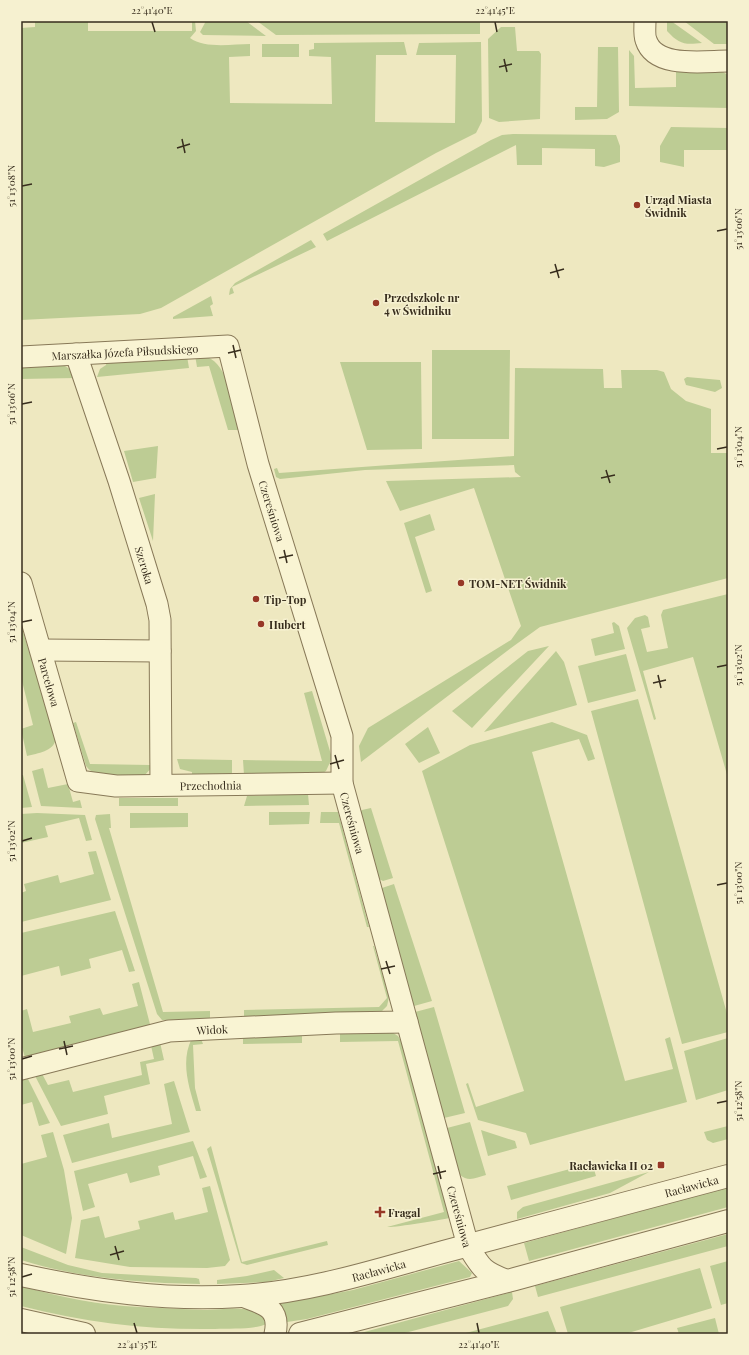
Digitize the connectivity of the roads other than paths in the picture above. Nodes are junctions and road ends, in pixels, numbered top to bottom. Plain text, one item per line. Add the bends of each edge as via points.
1 (645, 21) edge
2 (728, 61) edge
3 (228, 346) joint
4 (76, 354) junction
5 (21, 357) edge
6 (21, 583) edge
7 (41, 650) junction
8 (160, 651) junction
9 (78, 781) joint
10 (342, 783) junction
11 (161, 785) junction
12 (407, 1022) junction
13 (21, 1068) edge
14 (728, 1176) edge
15 (728, 1221) edge
16 (468, 1246) junction
17 (21, 1275) edge
18 (508, 1281) junction
19 (242, 1296) junction
20 (21, 1320) edge
21 (84, 1334) edge
22 (275, 1334) edge
23 (300, 1334) edge

1 - 2 street via 646,40 660,57 670,61
3 - 4 street, Marszałka Józefa Piłsudskiego
3 - 10 street, Czereśniowa via 265,489 342,736
4 - 5 street, Marszałka Józefa Piłsudskiego
4 - 8 street, Szeroka via 157,604
6 - 7 street, Parcelowa
7 - 8 street
7 - 9 street, Parcelowa
8 - 11 street, Szeroka
9 - 11 street, Przechodnia via 116,786
10 - 11 street, Przechodnia
10 - 12 street, Czereśniowa
12 - 13 street, Widok via 169,1030
12 - 16 street, Czereśniowa
14 - 16 street, Racławicka
15 - 18 street
16 - 18 street, Czereśniowa via 477,1262 488,1273
16 - 19 street, Racławicka via 328,1282 274,1293
17 - 19 street, Racławicka via 76,1287 141,1295
18 - 23 street
19 - 22 street via 272,1310 276,1320
20 - 21 street

